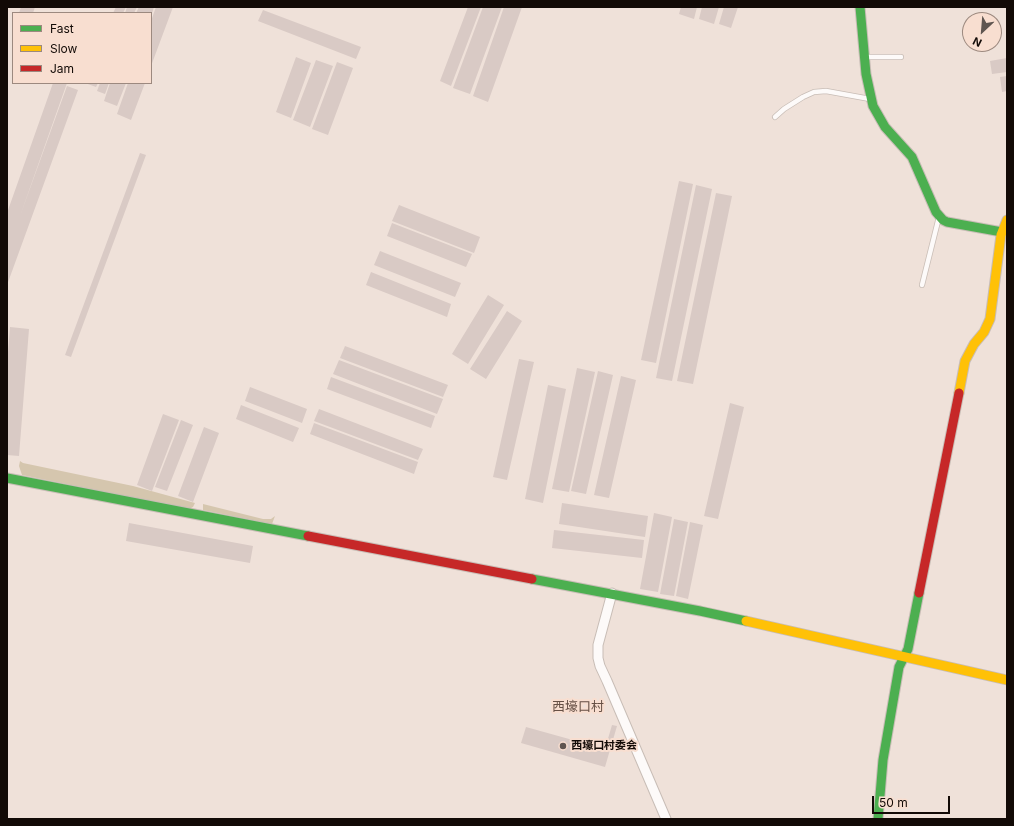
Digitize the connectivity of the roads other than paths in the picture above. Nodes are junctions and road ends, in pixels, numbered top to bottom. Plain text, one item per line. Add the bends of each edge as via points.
1 (860, 7) edge
2 (864, 57) junction
3 (901, 57) dead end
4 (872, 100) junction
5 (775, 117) dead end
6 (939, 216) junction
7 (1007, 220) edge
8 (1002, 232) junction
9 (922, 285) dead end
10 (7, 478) edge
11 (612, 594) junction
12 (904, 656) junction
13 (1007, 680) edge
14 (666, 819) edge
15 (878, 819) edge

1 - 2 street
2 - 3 lane
2 - 4 street
4 - 5 lane via 819,91 803,97
4 - 6 street via 885,127 912,157
6 - 8 street via 947,222
6 - 9 lane
7 - 8 street
8 - 12 street via 990,319 965,360 908,649
10 - 11 street
11 - 12 street
11 - 14 street via 598,645 598,658
12 - 13 street
12 - 15 street via 899,667 890,713

